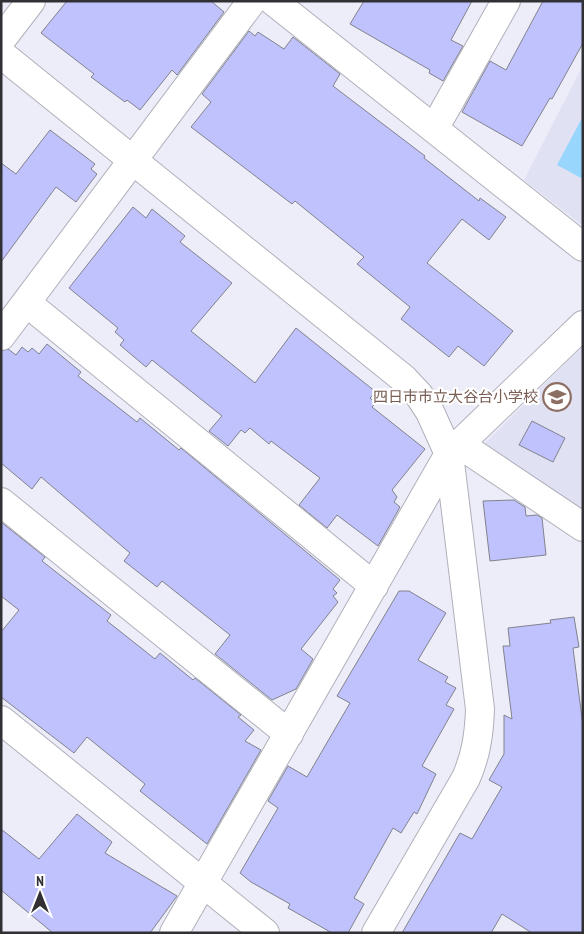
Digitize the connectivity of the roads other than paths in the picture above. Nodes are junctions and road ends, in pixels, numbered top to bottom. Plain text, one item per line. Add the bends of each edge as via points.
1 (31, 1) edge
2 (252, 1) edge
3 (273, 1) edge
4 (506, 1) edge
5 (1, 40) edge
6 (1, 54) edge
7 (434, 129) junction
8 (133, 159) junction
9 (583, 247) edge
10 (27, 303) junction
11 (583, 325) edge
12 (1, 336) edge
13 (454, 449) junction
14 (1, 502) edge
15 (583, 527) edge
16 (374, 586) junction
17 (1, 720) edge
18 (289, 734) junction
19 (202, 883) junction
20 (174, 933) edge
21 (265, 933) edge
22 (376, 933) edge

1 - 5 street
2 - 8 street
3 - 7 street
4 - 7 street
6 - 8 street
7 - 9 street
8 - 10 street
8 - 13 street via 404,379 419,395
10 - 12 street
10 - 16 street
11 - 13 street
13 - 15 street
13 - 16 street
13 - 22 street via 480,709 479,736 466,778
14 - 18 street
16 - 18 street
17 - 19 street
18 - 19 street
19 - 20 street
19 - 21 street

